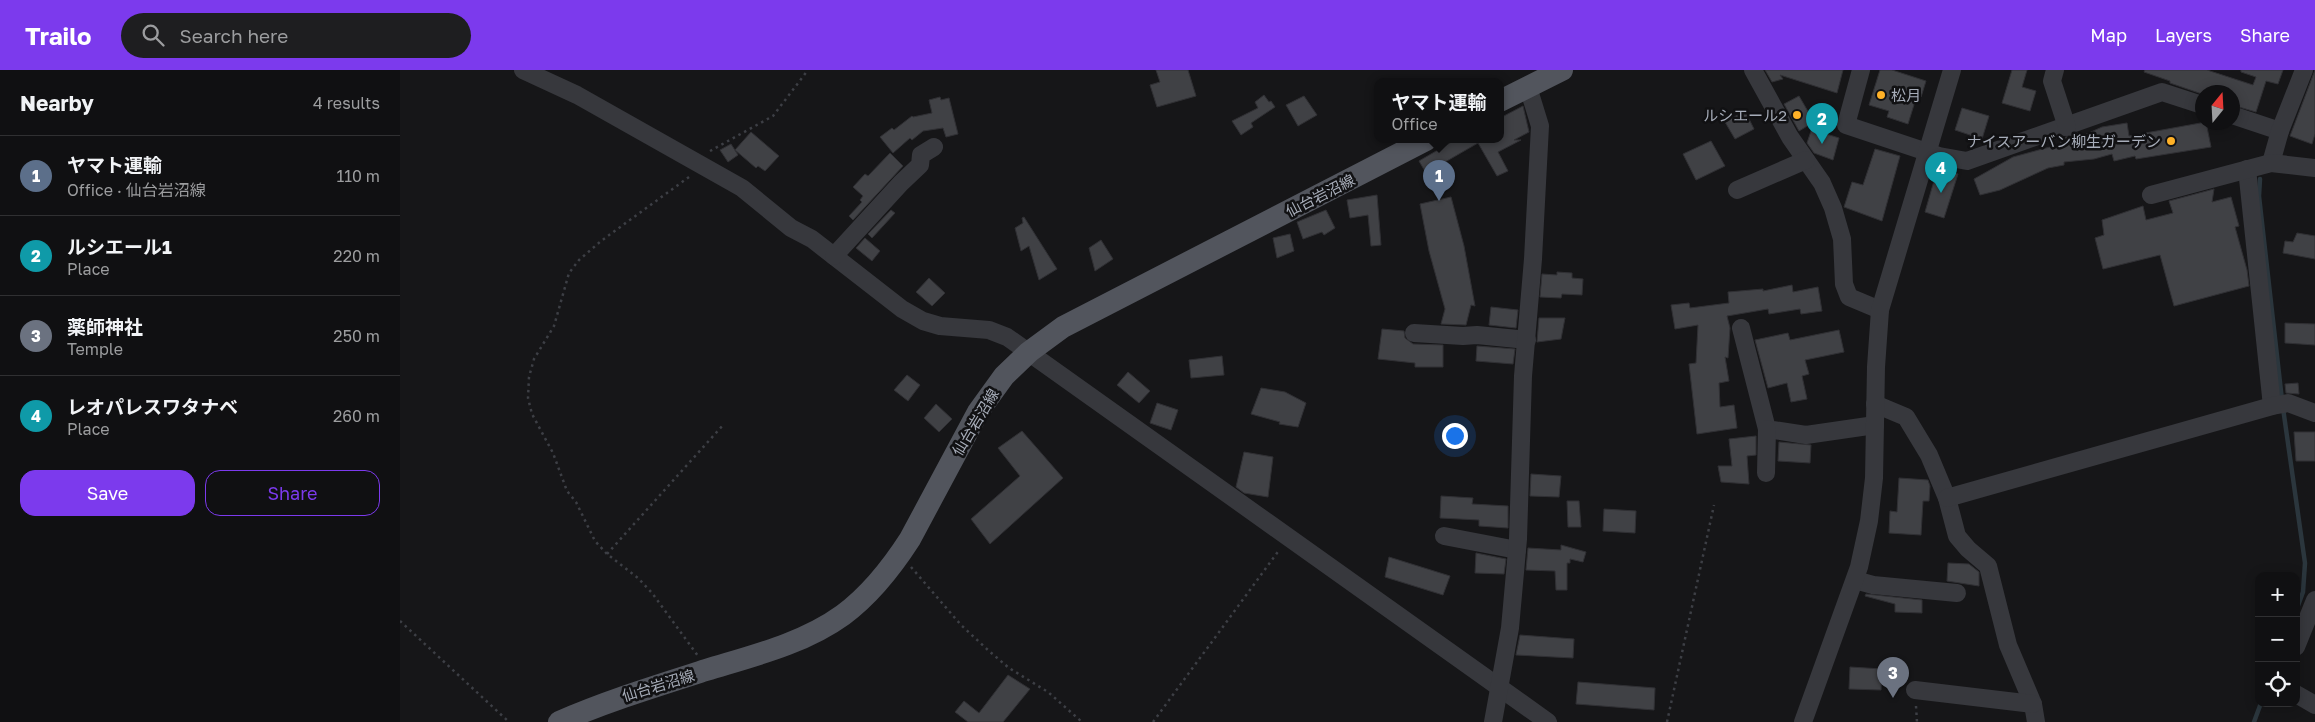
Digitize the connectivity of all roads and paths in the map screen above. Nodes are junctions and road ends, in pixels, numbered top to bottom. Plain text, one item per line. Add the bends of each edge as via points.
1 (523, 70) edge
2 (808, 70) edge
3 (1562, 70) edge
4 (1752, 70) edge
5 (1861, 70) edge
6 (1952, 70) edge
7 (2055, 70) edge
8 (2304, 70) edge
9 (1528, 87) junction
10 (1504, 100) edge
11 (2195, 103) edge
12 (2240, 118) edge
13 (2067, 127) junction
14 (2280, 131) junction
15 (1420, 143) edge
16 (934, 147) dead end
17 (1926, 152) junction
18 (1806, 160) junction
19 (699, 163) junction
20 (2271, 163) junction
21 (2315, 168) edge
22 (2247, 169) junction
23 (1737, 190) dead end
24 (2151, 195) dead end
25 (834, 256) junction
26 (1880, 310) junction
27 (1741, 328) dead end
28 (1414, 333) dead end
29 (1527, 340) junction
30 (1029, 352) junction
31 (1875, 404) junction
32 (2279, 405) junction
33 (2315, 413) edge
34 (724, 424) dead end
35 (1875, 425) junction
36 (1767, 429) junction
37 (1766, 473) dead end
38 (1947, 498) junction
39 (1714, 505) dead end
40 (1444, 536) dead end
41 (1288, 537) junction
42 (1517, 550) junction
43 (607, 554) junction
44 (900, 555) junction
45 (1855, 580) junction
46 (1957, 593) dead end
47 (2315, 600) edge
48 (400, 621) edge
49 (2300, 637) edge
50 (704, 671) junction
51 (1501, 690) junction
52 (1915, 690) dead end
53 (2300, 697) edge
54 (2033, 704) junction
55 (2315, 706) edge
56 (509, 722) edge
57 (559, 722) edge
58 (1082, 722) edge
59 (1153, 722) edge
60 (1493, 722) edge
61 (1548, 722) edge
62 (1668, 722) edge
63 (1804, 722) edge
64 (2036, 722) edge

1 - 19 street via 577,95
2 - 19 path via 772,116 709,152
3 - 9 main road
4 - 18 street
5 - 17 street via 1846,124
6 - 17 street
7 - 13 street via 2052,81
8 - 14 street
9 - 10 main road
9 - 29 street via 1540,126
11 - 13 street via 2162,92
12 - 14 street
13 - 17 street via 1968,162
14 - 20 street
15 - 30 main road, 仙台岩沼線 via 1063,327
16 - 25 street via 922,155 920,165
17 - 26 street
18 - 23 street
18 - 26 street via 1822,183 1833,208 1842,238 1844,284 1849,297
19 - 25 street via 742,188 790,228 812,239
19 - 43 path via 682,183 579,260 569,273 554,326 534,359 529,377 528,398 532,414 553,453 567,491 595,541
20 - 21 street
20 - 22 street
22 - 24 street
22 - 32 street
25 - 30 street via 922,321 940,326 989,330 1007,337
26 - 31 street
27 - 36 street
28 - 29 street
29 - 42 street
30 - 41 street
30 - 44 main road, 仙台岩沼線 via 1004,376 978,412
31 - 35 street
31 - 38 street via 1906,417 1929,455
32 - 33 street
32 - 38 street
34 - 43 path
35 - 36 street via 1806,435
35 - 45 street via 1869,521
36 - 37 street
38 - 54 street via 1958,536 1988,566 2008,645
39 - 62 path
40 - 42 street
41 - 51 street
41 - 59 path
42 - 51 street
43 - 50 path via 652,593 697,653
44 - 50 main road, 仙台岩沼線 via 876,585 842,616 810,634 766,652
44 - 58 path via 982,645 1008,668 1048,692
45 - 46 street via 1873,585
45 - 63 street
47 - 49 street
48 - 56 path
50 - 57 main road, 仙台岩沼線 via 605,702
51 - 60 street
51 - 61 street
52 - 54 street
53 - 55 street
54 - 64 street

